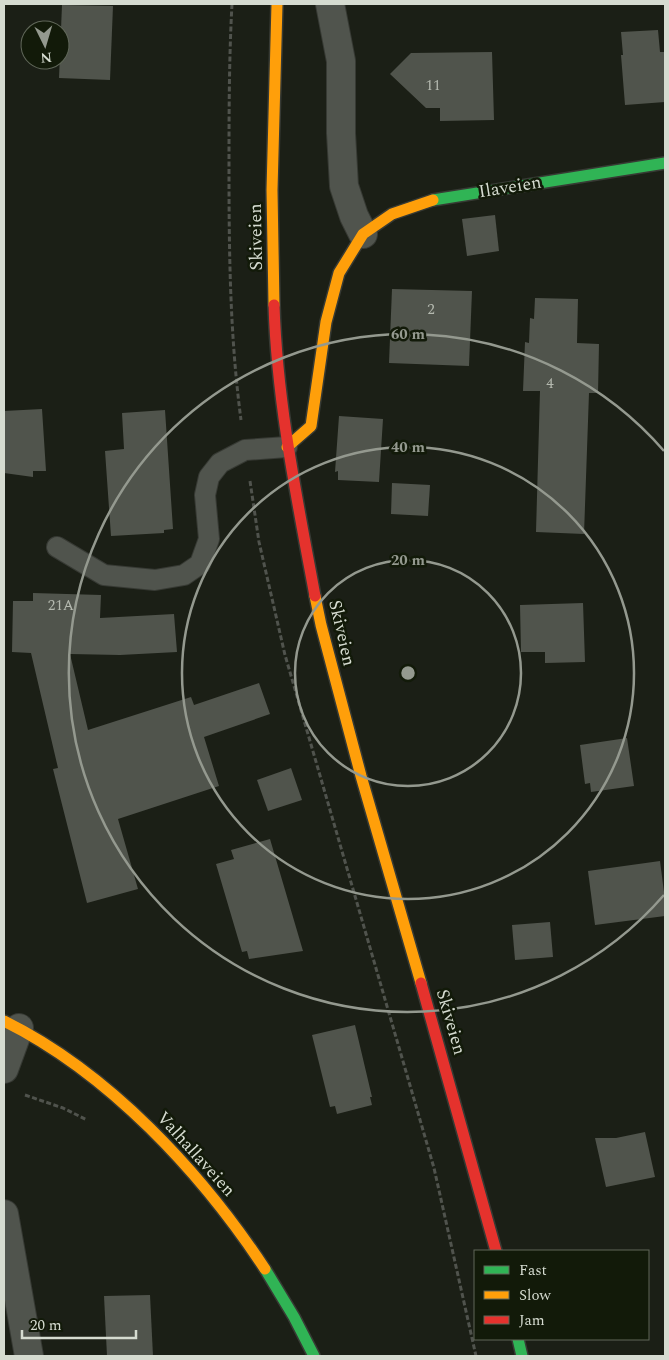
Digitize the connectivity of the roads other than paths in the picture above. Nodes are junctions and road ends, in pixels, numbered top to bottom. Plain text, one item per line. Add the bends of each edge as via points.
1 (278, 4) edge
2 (330, 4) edge
3 (665, 164) edge
4 (363, 234) junction
5 (287, 447) junction
6 (57, 546) dead end
7 (12, 1024) edge
8 (4, 1069) edge
9 (4, 1214) edge
10 (496, 1250) edge
11 (518, 1340) edge
12 (29, 1356) edge
13 (314, 1356) edge
14 (522, 1356) edge

1 - 5 main road, Skiveien via 272,190 276,330
2 - 4 street via 341,61 344,186
3 - 4 main road, Ilaveien via 440,198 392,214
4 - 5 main road, Ilaveien via 339,272 326,322 311,426
5 - 6 lane via 245,450 220,463 209,477 205,495 209,539 200,564 184,575 154,580 104,575
5 - 10 main road, Skiveien via 321,625
7 - 8 street
7 - 13 main road, Valhallaveien via 63,1056 123,1104 188,1168 253,1249
9 - 12 street
11 - 14 main road

